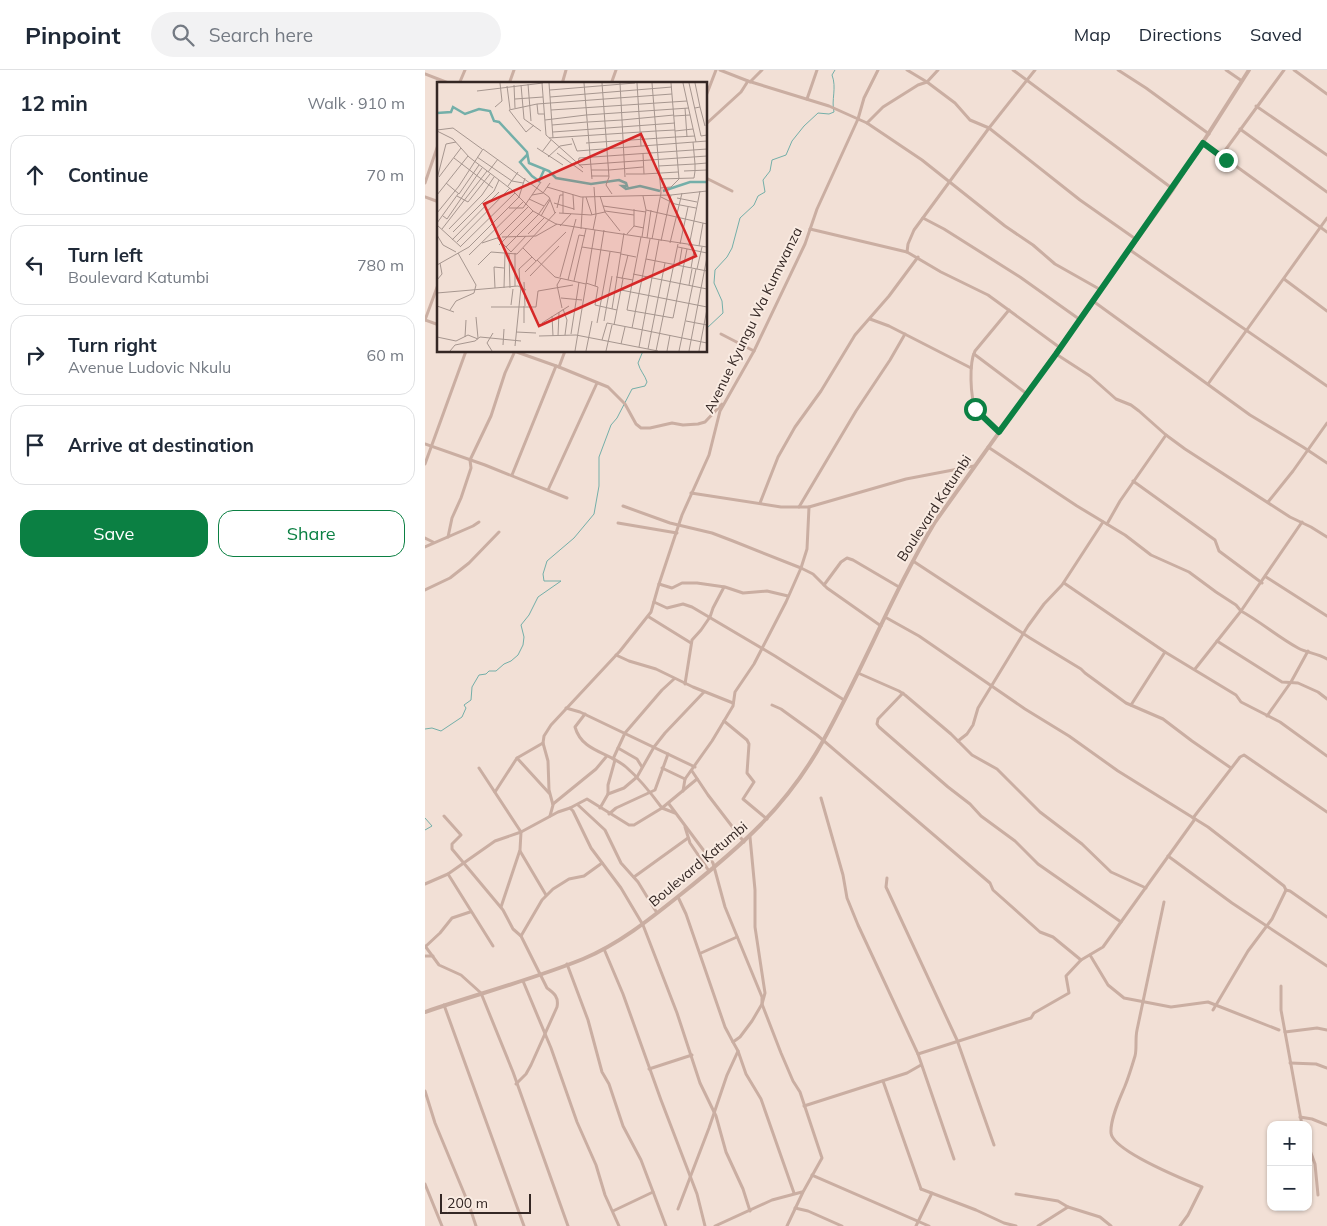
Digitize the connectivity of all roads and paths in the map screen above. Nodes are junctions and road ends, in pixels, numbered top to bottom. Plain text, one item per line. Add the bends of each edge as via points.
1 (465, 70) edge
2 (514, 70) edge
3 (566, 70) edge
4 (616, 70) edge
5 (716, 70) edge
6 (720, 70) edge
7 (762, 70) edge
8 (817, 70) edge
9 (878, 70) edge
10 (907, 70) edge
11 (938, 70) edge
12 (1013, 70) edge
13 (1035, 70) edge
14 (1118, 70) edge
15 (1227, 70) edge
16 (1249, 70) edge
17 (1285, 70) edge
18 (1294, 70) edge
19 (425, 74) edge
20 (1027, 81) junction
21 (1242, 81) junction
22 (446, 82) edge
23 (460, 82) edge
24 (510, 82) edge
25 (562, 82) edge
26 (612, 82) edge
27 (749, 82) junction
28 (927, 82) junction
29 (707, 93) edge
30 (1327, 94) edge
31 (807, 99) junction
32 (1256, 106) junction
33 (859, 119) junction
34 (707, 123) edge
35 (867, 123) junction
36 (989, 128) junction
37 (1240, 130) junction
38 (1209, 134) junction
39 (1203, 143) junction
40 (437, 148) edge
41 (1327, 155) edge
42 (1221, 156) junction
43 (707, 178) edge
44 (950, 182) junction
45 (425, 183) edge
46 (1173, 189) junction
47 (732, 191) dead end
48 (1327, 192) edge
49 (425, 197) edge
50 (437, 201) edge
51 (923, 218) junction
52 (1327, 218) edge
53 (1321, 228) junction
54 (809, 229) junction
55 (1327, 232) edge
56 (1137, 240) junction
57 (1130, 250) junction
58 (907, 252) junction
59 (918, 258) junction
60 (1284, 279) junction
61 (437, 287) edge
62 (1101, 290) junction
63 (1093, 301) junction
64 (1009, 310) junction
65 (1327, 311) edge
66 (870, 319) junction
67 (1079, 319) junction
68 (425, 320) edge
69 (437, 325) edge
70 (1246, 330) junction
71 (721, 334) dead end
72 (905, 334) junction
73 (1059, 347) junction
74 (753, 351) junction
75 (466, 352) edge
76 (514, 352) edge
77 (517, 352) edge
78 (564, 352) edge
79 (974, 354) junction
80 (1056, 354) junction
81 (557, 366) junction
82 (971, 368) junction
83 (597, 383) junction
84 (1208, 384) junction
85 (1327, 386) edge
86 (1027, 394) junction
87 (727, 399) junction
88 (1327, 423) edge
89 (999, 432) junction
90 (1166, 434) junction
91 (425, 444) edge
92 (431, 445) junction
93 (988, 447) junction
94 (1308, 450) junction
95 (470, 460) junction
96 (1327, 463) edge
97 (425, 464) edge
98 (974, 466) junction
99 (511, 476) junction
100 (1133, 482) junction
101 (547, 490) junction
102 (691, 493) junction
103 (567, 498) dead end
104 (1268, 502) junction
105 (760, 503) junction
106 (623, 506) dead end
107 (799, 507) junction
108 (809, 507) junction
109 (479, 522) dead end
110 (1302, 522) junction
111 (618, 523) dead end
112 (1105, 523) junction
113 (679, 526) junction
114 (499, 532) dead end
115 (677, 533) junction
116 (447, 537) junction
117 (1327, 537) edge
118 (425, 538) edge
119 (434, 542) junction
120 (425, 546) edge
121 (913, 560) junction
122 (801, 568) junction
123 (1266, 577) junction
124 (1064, 583) junction
125 (1262, 583) junction
126 (659, 584) junction
127 (825, 585) junction
128 (724, 587) junction
129 (899, 587) junction
130 (425, 590) edge
131 (788, 596) junction
132 (655, 602) junction
133 (1241, 611) junction
134 (1327, 616) edge
135 (649, 617) junction
136 (709, 617) junction
137 (885, 618) junction
138 (881, 627) junction
139 (1024, 634) junction
140 (1217, 641) junction
141 (691, 644) junction
142 (761, 648) junction
143 (1308, 651) junction
144 (1165, 652) junction
145 (616, 655) junction
146 (1327, 659) edge
147 (1195, 669) junction
148 (858, 673) junction
149 (674, 679) junction
150 (1291, 682) junction
151 (685, 684) junction
152 (992, 687) junction
153 (704, 692) junction
154 (903, 693) junction
155 (1327, 699) edge
156 (844, 700) junction
157 (733, 703) junction
158 (772, 705) dead end
159 (1131, 705) junction
160 (566, 708) junction
161 (585, 714) junction
162 (1267, 716) junction
163 (724, 721) junction
164 (625, 733) junction
165 (823, 740) junction
166 (958, 741) junction
167 (543, 742) junction
168 (654, 747) junction
169 (618, 748) junction
170 (668, 754) junction
171 (606, 756) junction
172 (1327, 756) edge
173 (517, 758) junction
174 (614, 759) junction
175 (695, 767) junction
176 (479, 768) dead end
177 (642, 768) junction
178 (662, 768) junction
179 (1231, 768) junction
180 (692, 771) junction
181 (637, 777) junction
182 (685, 779) junction
183 (697, 779) junction
184 (683, 791) junction
185 (495, 792) junction
186 (651, 792) junction
187 (550, 794) junction
188 (608, 794) junction
189 (821, 798) dead end
190 (669, 804) junction
191 (553, 805) junction
192 (578, 805) junction
193 (570, 808) junction
194 (600, 808) junction
195 (662, 808) junction
196 (1327, 812) edge
197 (675, 813) junction
198 (609, 814) junction
199 (444, 816) dead end
200 (550, 816) junction
201 (767, 818) junction
202 (1194, 819) junction
203 (684, 824) junction
204 (521, 832) junction
205 (750, 837) junction
206 (688, 838) junction
207 (745, 842) junction
208 (520, 850) junction
209 (1169, 856) junction
210 (464, 863) junction
211 (603, 864) junction
212 (714, 868) junction
213 (710, 872) junction
214 (448, 874) junction
215 (634, 877) junction
216 (887, 878) dead end
217 (425, 884) edge
218 (1146, 888) junction
219 (1286, 890) junction
220 (546, 895) junction
221 (678, 897) junction
222 (502, 899) junction
223 (1164, 902) dead end
224 (497, 904) junction
225 (501, 908) junction
226 (470, 912) junction
227 (657, 914) junction
228 (1327, 917) edge
229 (1121, 922) junction
230 (643, 925) junction
231 (1266, 926) junction
232 (521, 936) junction
233 (737, 937) junction
234 (493, 946) dead end
235 (425, 947) edge
236 (604, 949) junction
237 (701, 953) junction
238 (1090, 955) junction
239 (425, 956) edge
240 (433, 956) junction
241 (1081, 960) junction
242 (567, 964) junction
243 (1327, 966) edge
244 (542, 975) junction
245 (523, 981) junction
246 (1281, 986) dead end
247 (481, 993) junction
248 (1143, 1002) junction
249 (762, 1004) junction
250 (444, 1005) junction
251 (1216, 1006) junction
252 (1213, 1010) dead end
253 (425, 1012) edge
254 (1279, 1030) dead end
255 (1327, 1030) edge
256 (545, 1032) junction
257 (1285, 1032) junction
258 (958, 1041) junction
259 (733, 1042) junction
260 (737, 1051) junction
261 (918, 1054) junction
262 (691, 1055) junction
263 (1290, 1063) junction
264 (921, 1065) junction
265 (1327, 1068) edge
266 (649, 1069) junction
267 (883, 1081) junction
268 (516, 1084) junction
269 (425, 1091) edge
270 (804, 1106) junction
271 (715, 1112) junction
272 (1300, 1117) junction
273 (1301, 1121) edge
274 (1327, 1125) edge
275 (993, 1145) dead end
276 (1312, 1156) edge
277 (954, 1159) dead end
278 (812, 1175) junction
279 (691, 1177) junction
280 (425, 1184) edge
281 (653, 1192) junction
282 (803, 1192) junction
283 (794, 1193) junction
284 (932, 1193) junction
285 (1016, 1194) dead end
286 (1319, 1195) dead end
287 (1068, 1207) junction
288 (795, 1208) junction
289 (677, 1209) dead end
290 (613, 1211) junction
291 (750, 1211) junction
292 (918, 1222) junction
293 (442, 1226) edge
294 (476, 1226) edge
295 (524, 1226) edge
296 (568, 1226) edge
297 (619, 1226) edge
298 (666, 1226) edge
299 (705, 1226) edge
300 (715, 1226) edge
301 (787, 1226) edge
302 (843, 1226) edge
303 (916, 1226) edge
304 (929, 1226) edge
305 (1016, 1226) edge
306 (1039, 1226) edge
307 (1111, 1226) edge
308 (1180, 1226) edge

1 - 23 street
2 - 24 street
3 - 25 street
4 - 26 street
5 - 29 street
6 - 27 street
7 - 27 street
8 - 31 street
9 - 33 street, Avenue Kyungu Wa Kumwanza via 864,98
10 - 28 street
11 - 28 street
12 - 20 street
13 - 20 street
14 - 38 street
15 - 21 street
16 - 21 street, Boulevard Katumbi
17 - 32 street
18 - 30 street
19 - 22 street
20 - 36 street
20 - 46 street
21 - 38 street, Boulevard Katumbi
27 - 31 street
27 - 34 street
28 - 35 street via 883,107
28 - 36 street via 955,103 970,120
31 - 33 street
32 - 37 street
32 - 41 street
33 - 35 street
33 - 54 street, Avenue Kyungu Wa Kumwanza
35 - 44 street
36 - 44 street
36 - 56 street
37 - 42 street
37 - 48 street
38 - 39 street, Boulevard Katumbi
39 - 42 street
39 - 46 street, Boulevard Katumbi
40 - 45 street
42 - 53 street
43 - 47 street
44 - 51 street
44 - 62 street via 1060,268
46 - 56 street, Boulevard Katumbi
49 - 50 street
51 - 58 street via 910,238
51 - 67 street via 1020,277
52 - 53 street
53 - 55 street
53 - 60 street
54 - 58 street
54 - 74 street, Avenue Kyungu Wa Kumwanza via 805,244
56 - 57 street, Boulevard Katumbi
57 - 62 street, Boulevard Katumbi
57 - 70 street
58 - 59 street
59 - 64 street via 988,295
59 - 66 street
60 - 65 street
60 - 70 street
61 - 68 street
62 - 63 street, Boulevard Katumbi
63 - 67 street, Boulevard Katumbi
63 - 84 street
64 - 73 street
64 - 79 street
66 - 72 street
66 - 105 street via 855,336 793,430 775,463
67 - 73 street, Boulevard Katumbi
68 - 69 street
70 - 84 street
70 - 85 street
71 - 74 street
72 - 82 street
72 - 107 street
73 - 80 street, Boulevard Katumbi
74 - 87 street, Avenue Kyungu Wa Kumwanza
75 - 92 street
76 - 95 street via 491,416
77 - 81 street
78 - 81 street
79 - 82 street
79 - 86 street
80 - 86 street, Boulevard Katumbi
80 - 90 street via 1090,376 1116,399 1131,405
81 - 83 street
81 - 99 street
82 - 89 street via 975,409
83 - 87 street via 614,391 641,428 705,422
83 - 101 street
84 - 94 street via 1250,415
86 - 89 street, Boulevard Katumbi
87 - 102 street, Avenue Kyungu Wa Kumwanza via 718,418 706,466
88 - 94 street
89 - 93 street, Boulevard Katumbi
90 - 100 street
90 - 104 street
91 - 92 street
92 - 95 street
92 - 97 street
93 - 98 street, Boulevard Katumbi
93 - 112 street
94 - 96 street
94 - 104 street
95 - 99 street
95 - 116 street via 471,468
98 - 108 street via 906,479
98 - 121 street, Boulevard Katumbi
99 - 101 street
100 - 112 street
100 - 125 street via 1215,540 1219,551
101 - 103 street
102 - 105 street
102 - 113 street, Avenue Kyungu Wa Kumwanza
104 - 110 street
105 - 107 street
106 - 113 street
107 - 108 street
108 - 122 street via 808,543
109 - 116 street
110 - 117 street
110 - 123 street
111 - 115 street
112 - 124 street
112 - 133 street via 1151,555 1189,572
113 - 115 street, Avenue Kyungu Wa Kumwanza
113 - 122 street via 712,533
114 - 130 street via 469,563
115 - 126 street, Avenue Kyungu Wa Kumwanza
116 - 119 street
118 - 119 street
119 - 120 street
121 - 129 street, Boulevard Katumbi
121 - 139 street
122 - 127 street
122 - 131 street
123 - 125 street
123 - 134 street
124 - 139 street via 1044,604
124 - 144 street
125 - 133 street
126 - 128 street via 672,588 683,583
126 - 132 street, Avenue Kyungu Wa Kumwanza
127 - 129 street via 847,558
127 - 138 street
128 - 131 street via 743,593 767,591
128 - 136 street
129 - 137 street, Boulevard Katumbi
131 - 142 street
132 - 135 street, Avenue Kyungu Wa Kumwanza
132 - 136 street via 667,608 686,604
133 - 140 street
133 - 143 street
135 - 141 street
135 - 145 street, Avenue Kyungu Wa Kumwanza
136 - 141 street
136 - 142 street
137 - 138 street, Boulevard Katumbi
137 - 152 street via 919,636
138 - 148 street, Boulevard Katumbi
139 - 152 street
139 - 159 street
140 - 147 street
140 - 150 street via 1281,682
141 - 151 street
142 - 156 street
142 - 157 street via 735,692
143 - 146 street
143 - 150 street
144 - 147 street
144 - 159 street
145 - 149 street
145 - 160 street, Avenue Kyungu Wa Kumwanza
147 - 162 street
148 - 154 street
148 - 156 street, Boulevard Katumbi
149 - 151 street
149 - 164 street
150 - 155 street
150 - 162 street
151 - 153 street
152 - 166 street via 978,708 971,729
152 - 202 street
153 - 157 street
153 - 168 street
154 - 166 street
154 - 229 street via 878,719 879,728 981,816 1015,840 1039,864
156 - 165 street, Boulevard Katumbi
157 - 163 street
158 - 165 street
159 - 179 street via 1163,719
160 - 161 street
160 - 167 street, Avenue Kyungu Wa Kumwanza via 546,731
161 - 164 street
161 - 171 street via 575,725 577,735
162 - 172 street
163 - 175 street
163 - 201 street via 749,744 747,773 754,782 743,799
164 - 168 street
164 - 169 street
165 - 201 street, Boulevard Katumbi via 799,779
165 - 241 street via 990,883 993,890 1039,932 1053,937
166 - 218 street via 972,755 997,769 1040,812 1082,844 1111,872
167 - 173 street
167 - 187 street
168 - 170 street
168 - 177 street
169 - 174 street
169 - 177 street via 637,759
170 - 175 street
170 - 178 street
171 - 174 street
171 - 191 street
173 - 185 street
173 - 187 street
174 - 181 street
174 - 188 street
175 - 180 street
176 - 185 street
177 - 181 street
178 - 182 street
178 - 186 street via 656,788
179 - 196 street via 1240,757 1248,756
179 - 202 street
180 - 182 street
180 - 183 street
181 - 186 street
181 - 188 street via 624,788
182 - 184 street
183 - 184 street
183 - 207 street
184 - 190 street
185 - 204 street
186 - 195 street
186 - 198 street
187 - 191 street
188 - 194 street
189 - 261 street via 847,898
190 - 195 street
190 - 197 street
191 - 200 street
192 - 193 street
192 - 194 street via 587,800
192 - 215 street via 605,830 621,863
193 - 200 street
193 - 211 street
194 - 198 street
195 - 197 street
195 - 198 street via 634,825
197 - 203 street
199 - 210 street via 461,835 451,847
200 - 204 street
201 - 205 street, Boulevard Katumbi
202 - 209 street
202 - 219 street
203 - 206 street
203 - 212 street
204 - 208 street
204 - 210 street via 495,841
205 - 207 street, Boulevard Katumbi
205 - 249 street via 755,927 765,993
206 - 213 street
206 - 215 street
207 - 212 street, Boulevard Katumbi
208 - 220 street
208 - 222 street
209 - 218 street
209 - 231 street
210 - 214 street
210 - 224 street
211 - 220 street via 583,876 569,879
211 - 230 street
212 - 213 street, Boulevard Katumbi
212 - 233 street
213 - 221 street, Boulevard Katumbi
214 - 217 street
214 - 226 street
215 - 227 street
216 - 258 street via 887,887
218 - 229 street
219 - 228 street
219 - 231 street
220 - 232 street
221 - 227 street, Boulevard Katumbi
221 - 237 street
222 - 224 street
222 - 225 street
223 - 248 street
224 - 225 street
225 - 232 street via 509,924
226 - 234 street
226 - 235 street via 452,918
227 - 230 street, Boulevard Katumbi
229 - 238 street via 1103,947
230 - 236 street, Boulevard Katumbi
230 - 262 street
231 - 243 street
231 - 251 street
232 - 244 street
233 - 237 street
233 - 249 street
235 - 240 street
236 - 242 street, Boulevard Katumbi
236 - 266 street
237 - 259 street
238 - 241 street
238 - 248 street via 1108,985 1124,998
239 - 240 street
240 - 247 street via 439,965 461,974
241 - 258 street via 1066,976 1069,993 1034,1013 1031,1018
242 - 244 street, Boulevard Katumbi
242 - 281 street via 623,1126
244 - 245 street, Boulevard Katumbi
244 - 256 street via 558,1003
245 - 247 street, Boulevard Katumbi
245 - 256 street
246 - 257 street
247 - 250 street, Boulevard Katumbi
247 - 268 street
248 - 251 street via 1171,1007 1208,1002
248 - 308 street via 1135,1036 1135,1055 1111,1132 1115,1140 1145,1162 1202,1187
249 - 259 street via 740,1038
249 - 270 street
250 - 253 street, Boulevard Katumbi
250 - 295 street
251 - 252 street
251 - 254 street
255 - 257 street
256 - 268 street via 526,1074
256 - 290 street
257 - 263 street
258 - 261 street
258 - 275 street
259 - 260 street
260 - 271 street
260 - 283 street via 761,1099
261 - 264 street
262 - 266 street
262 - 271 street via 703,1091
263 - 265 street
263 - 272 street
264 - 267 street
264 - 277 street
266 - 279 street
267 - 270 street
267 - 284 street via 920,1189
268 - 296 street
269 - 294 street
270 - 278 street via 822,1158
271 - 279 street
271 - 291 street via 726,1152
272 - 273 street
272 - 274 street
276 - 286 street
278 - 282 street
278 - 292 street
279 - 289 street
279 - 299 street
280 - 293 street
281 - 290 street
281 - 298 street
282 - 283 street
282 - 288 street
283 - 291 street
284 - 292 street
284 - 305 street
285 - 287 street via 1053,1200
287 - 306 street
287 - 307 street via 1100,1217
288 - 301 street
288 - 302 street
290 - 297 street
291 - 300 street
292 - 303 street
292 - 304 street

